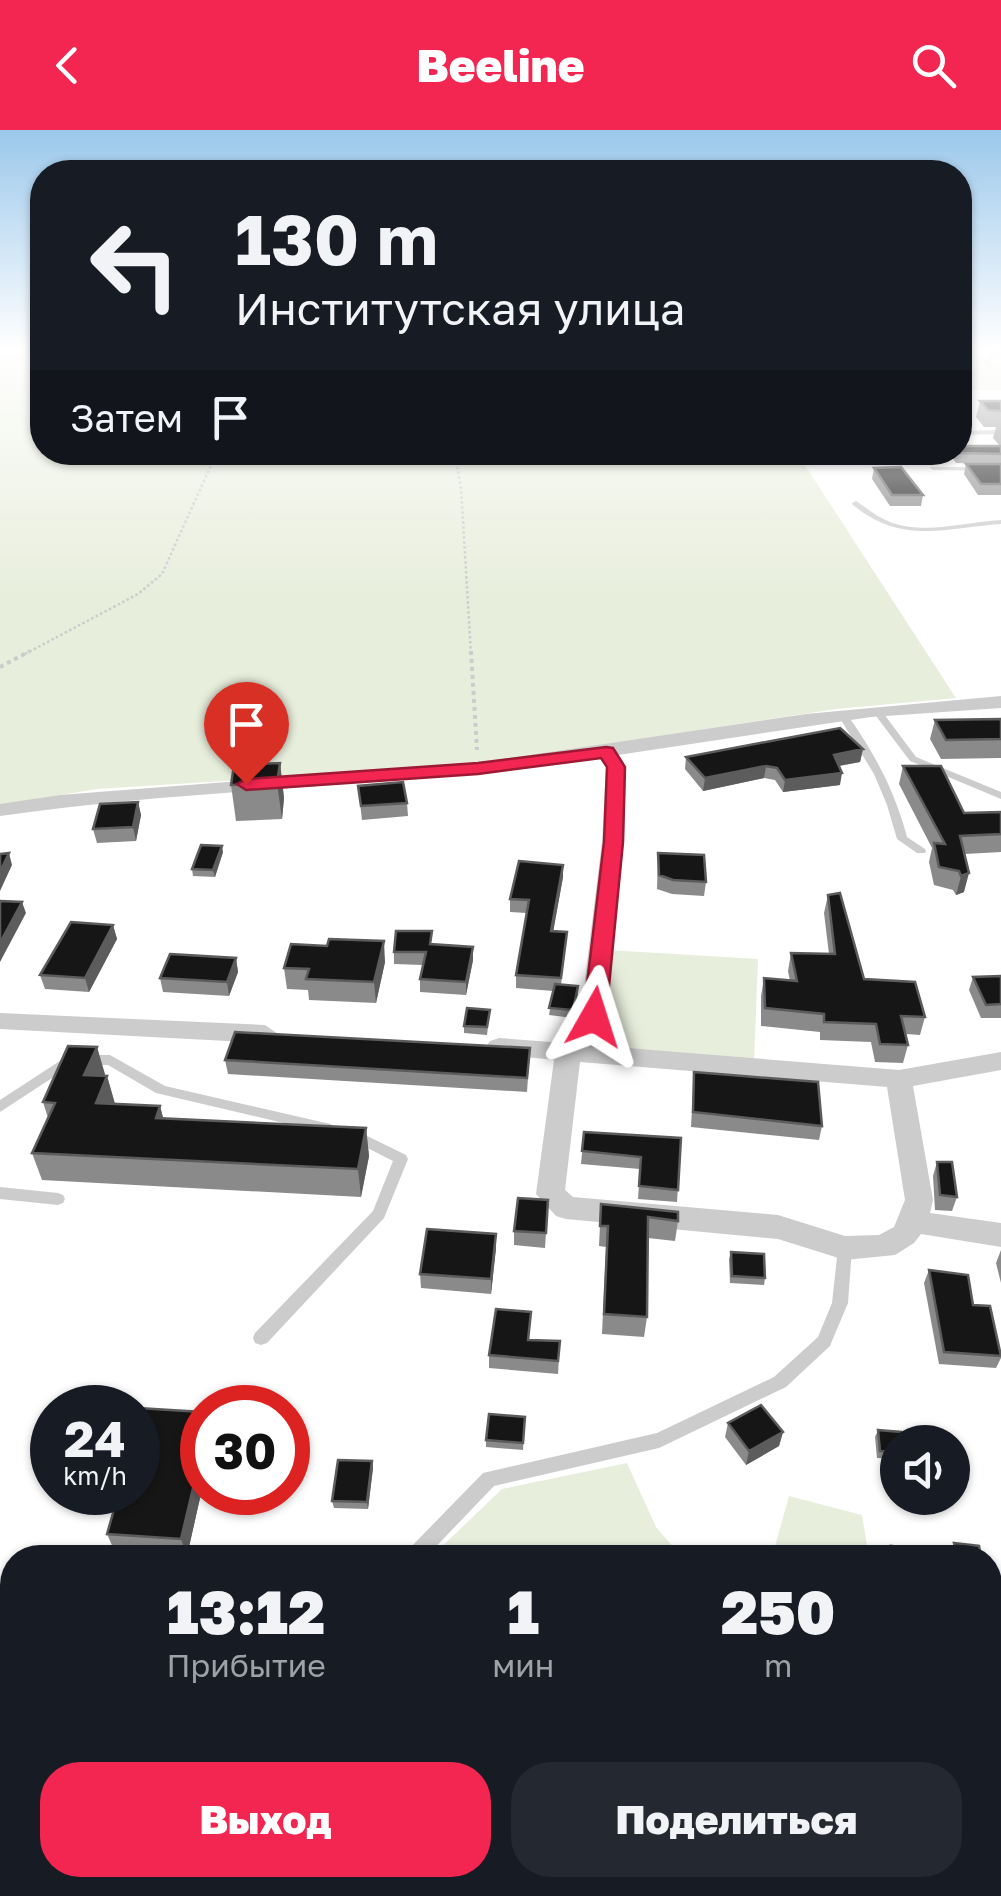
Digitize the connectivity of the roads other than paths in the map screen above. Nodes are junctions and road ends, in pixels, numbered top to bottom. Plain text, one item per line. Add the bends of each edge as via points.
1 (1001, 432) edge
2 (972, 433) edge
3 (932, 468) dead end
4 (1001, 469) edge
5 (856, 503) dead end
6 (1001, 522) edge
7 (1001, 702) edge
8 (878, 712) junction
9 (843, 715) junction
10 (606, 752) junction
11 (1001, 796) edge
12 (0, 810) edge
13 (921, 852) dead end
14 (0, 1020) edge
15 (290, 1036) edge
16 (468, 1046) edge
17 (578, 1052) junction
18 (1001, 1061) edge
19 (899, 1079) junction
20 (0, 1107) edge
21 (0, 1193) edge
22 (58, 1199) dead end
23 (914, 1221) junction
24 (1001, 1235) edge
25 (845, 1248) junction
26 (261, 1338) dead end
27 (425, 1545) edge

1 - 2 lane
3 - 4 lane
5 - 6 lane via 871,519 914,531
7 - 8 street
8 - 9 street
8 - 11 lane via 912,759
9 - 10 street
9 - 13 lane via 894,802 902,839
10 - 12 street via 478,768 91,795
10 - 17 street via 616,767 613,842
14 - 15 street
16 - 17 street
17 - 19 street
17 - 25 street via 550,1194 566,1208 778,1228
18 - 19 street
19 - 23 street via 919,1200
20 - 26 lane via 69,1060 110,1060 161,1090 350,1133 401,1160 379,1214
21 - 22 lane
23 - 24 street
23 - 25 street via 884,1247
25 - 27 lane via 840,1303 824,1341 780,1382 660,1440 489,1479

